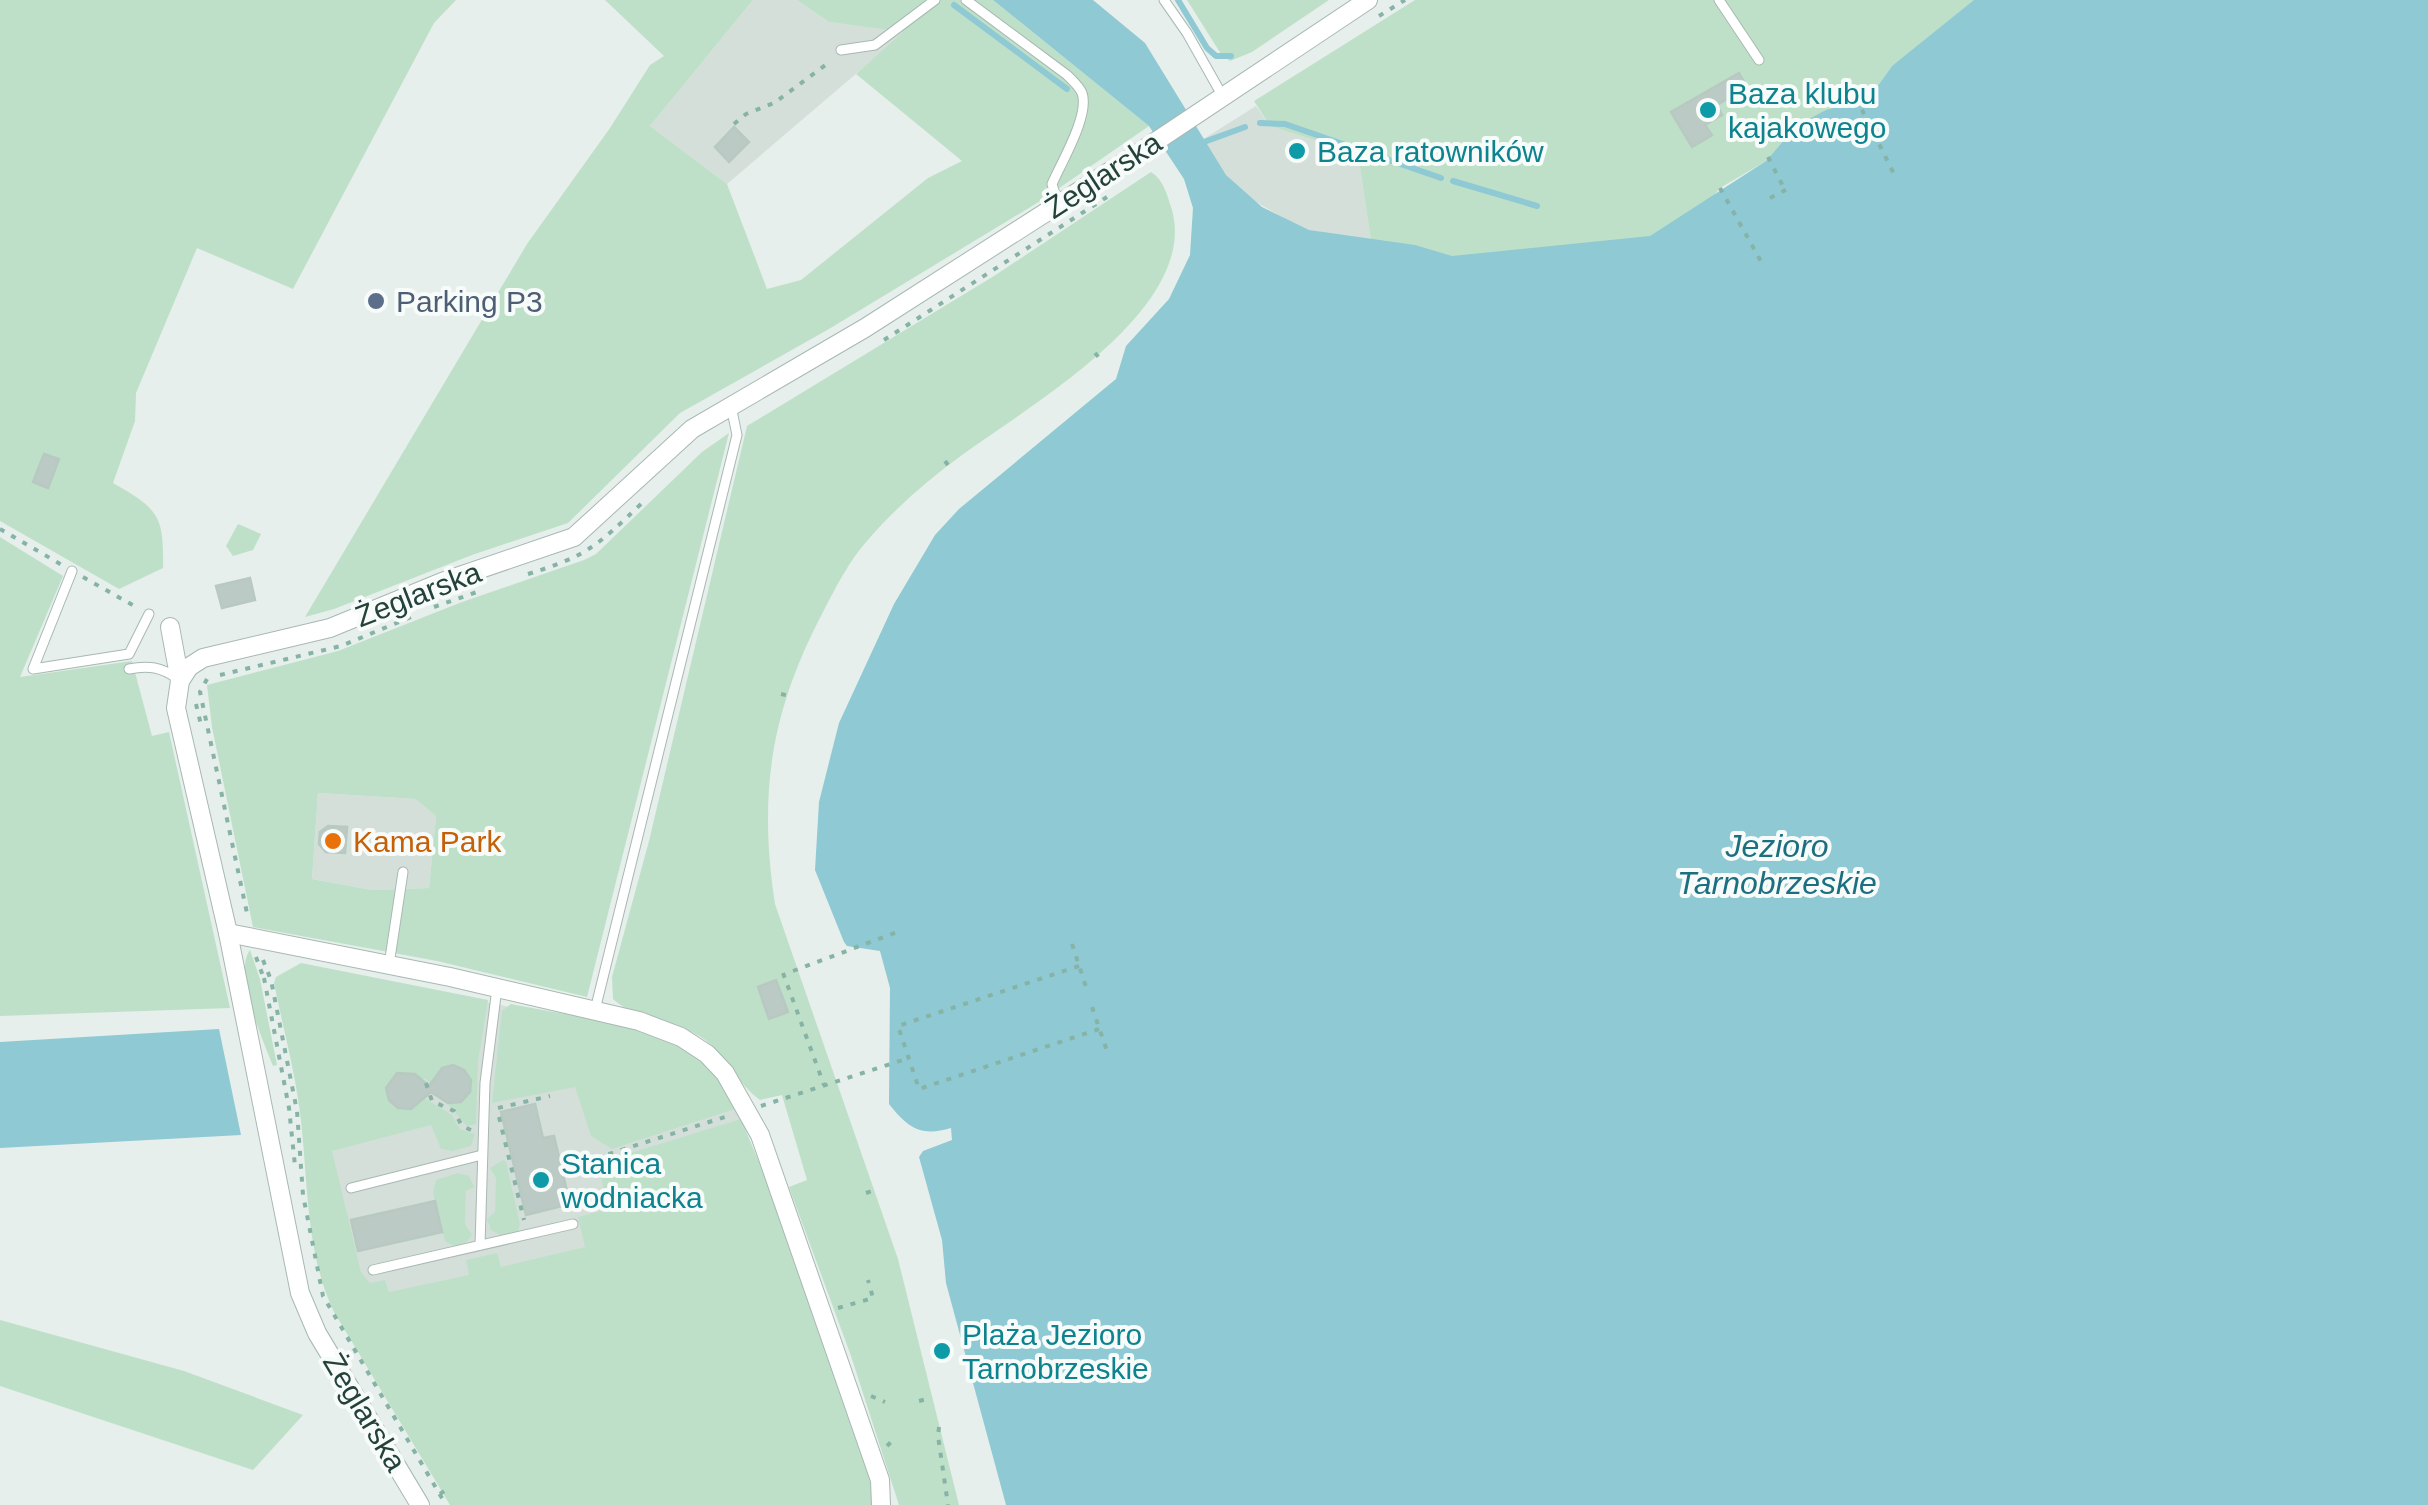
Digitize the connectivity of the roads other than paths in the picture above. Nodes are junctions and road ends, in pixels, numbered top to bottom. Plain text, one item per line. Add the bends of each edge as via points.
1 (935, 0) edge
2 (966, 0) edge
3 (1164, 0) edge
4 (1368, 0) edge
5 (1719, 0) edge
6 (841, 50) road end
7 (1758, 60) dead end
8 (1214, 101) junction
9 (1058, 204) junction
10 (731, 406) junction
11 (72, 571) dead end
12 (149, 614) dead end
13 (170, 627) dead end
14 (129, 669) dead end
15 (180, 681) junction
16 (403, 872) dead end
17 (228, 932) junction
18 (389, 965) junction
19 (497, 988) junction
20 (595, 1010) junction
21 (482, 1155) junction
22 (351, 1188) dead end
23 (572, 1224) dead end
24 (480, 1245) junction
25 (372, 1270) dead end
26 (420, 1505) edge
27 (880, 1505) edge

1 - 6 lane via 875,45
2 - 9 lane via 1081,89 1081,118 1052,184
3 - 8 lane via 1187,33
4 - 8 street, Żeglarska
5 - 7 lane
8 - 9 street, Żeglarska
9 - 10 street, Żeglarska
10 - 15 street, Żeglarska via 664,452 574,538 330,628 203,658
10 - 20 lane via 737,435
11 - 12 lane via 33,670 129,654
13 - 15 street
14 - 15 lane via 155,667
15 - 17 street, Żeglarska via 176,708
16 - 18 lane
17 - 18 street
17 - 26 street, Żeglarska via 300,1292 316,1334
18 - 19 street
19 - 20 street
19 - 21 lane
20 - 27 street via 681,1037 725,1074 747,1110 824,1312 880,1480
21 - 22 lane
21 - 24 lane
23 - 24 lane
24 - 25 lane

